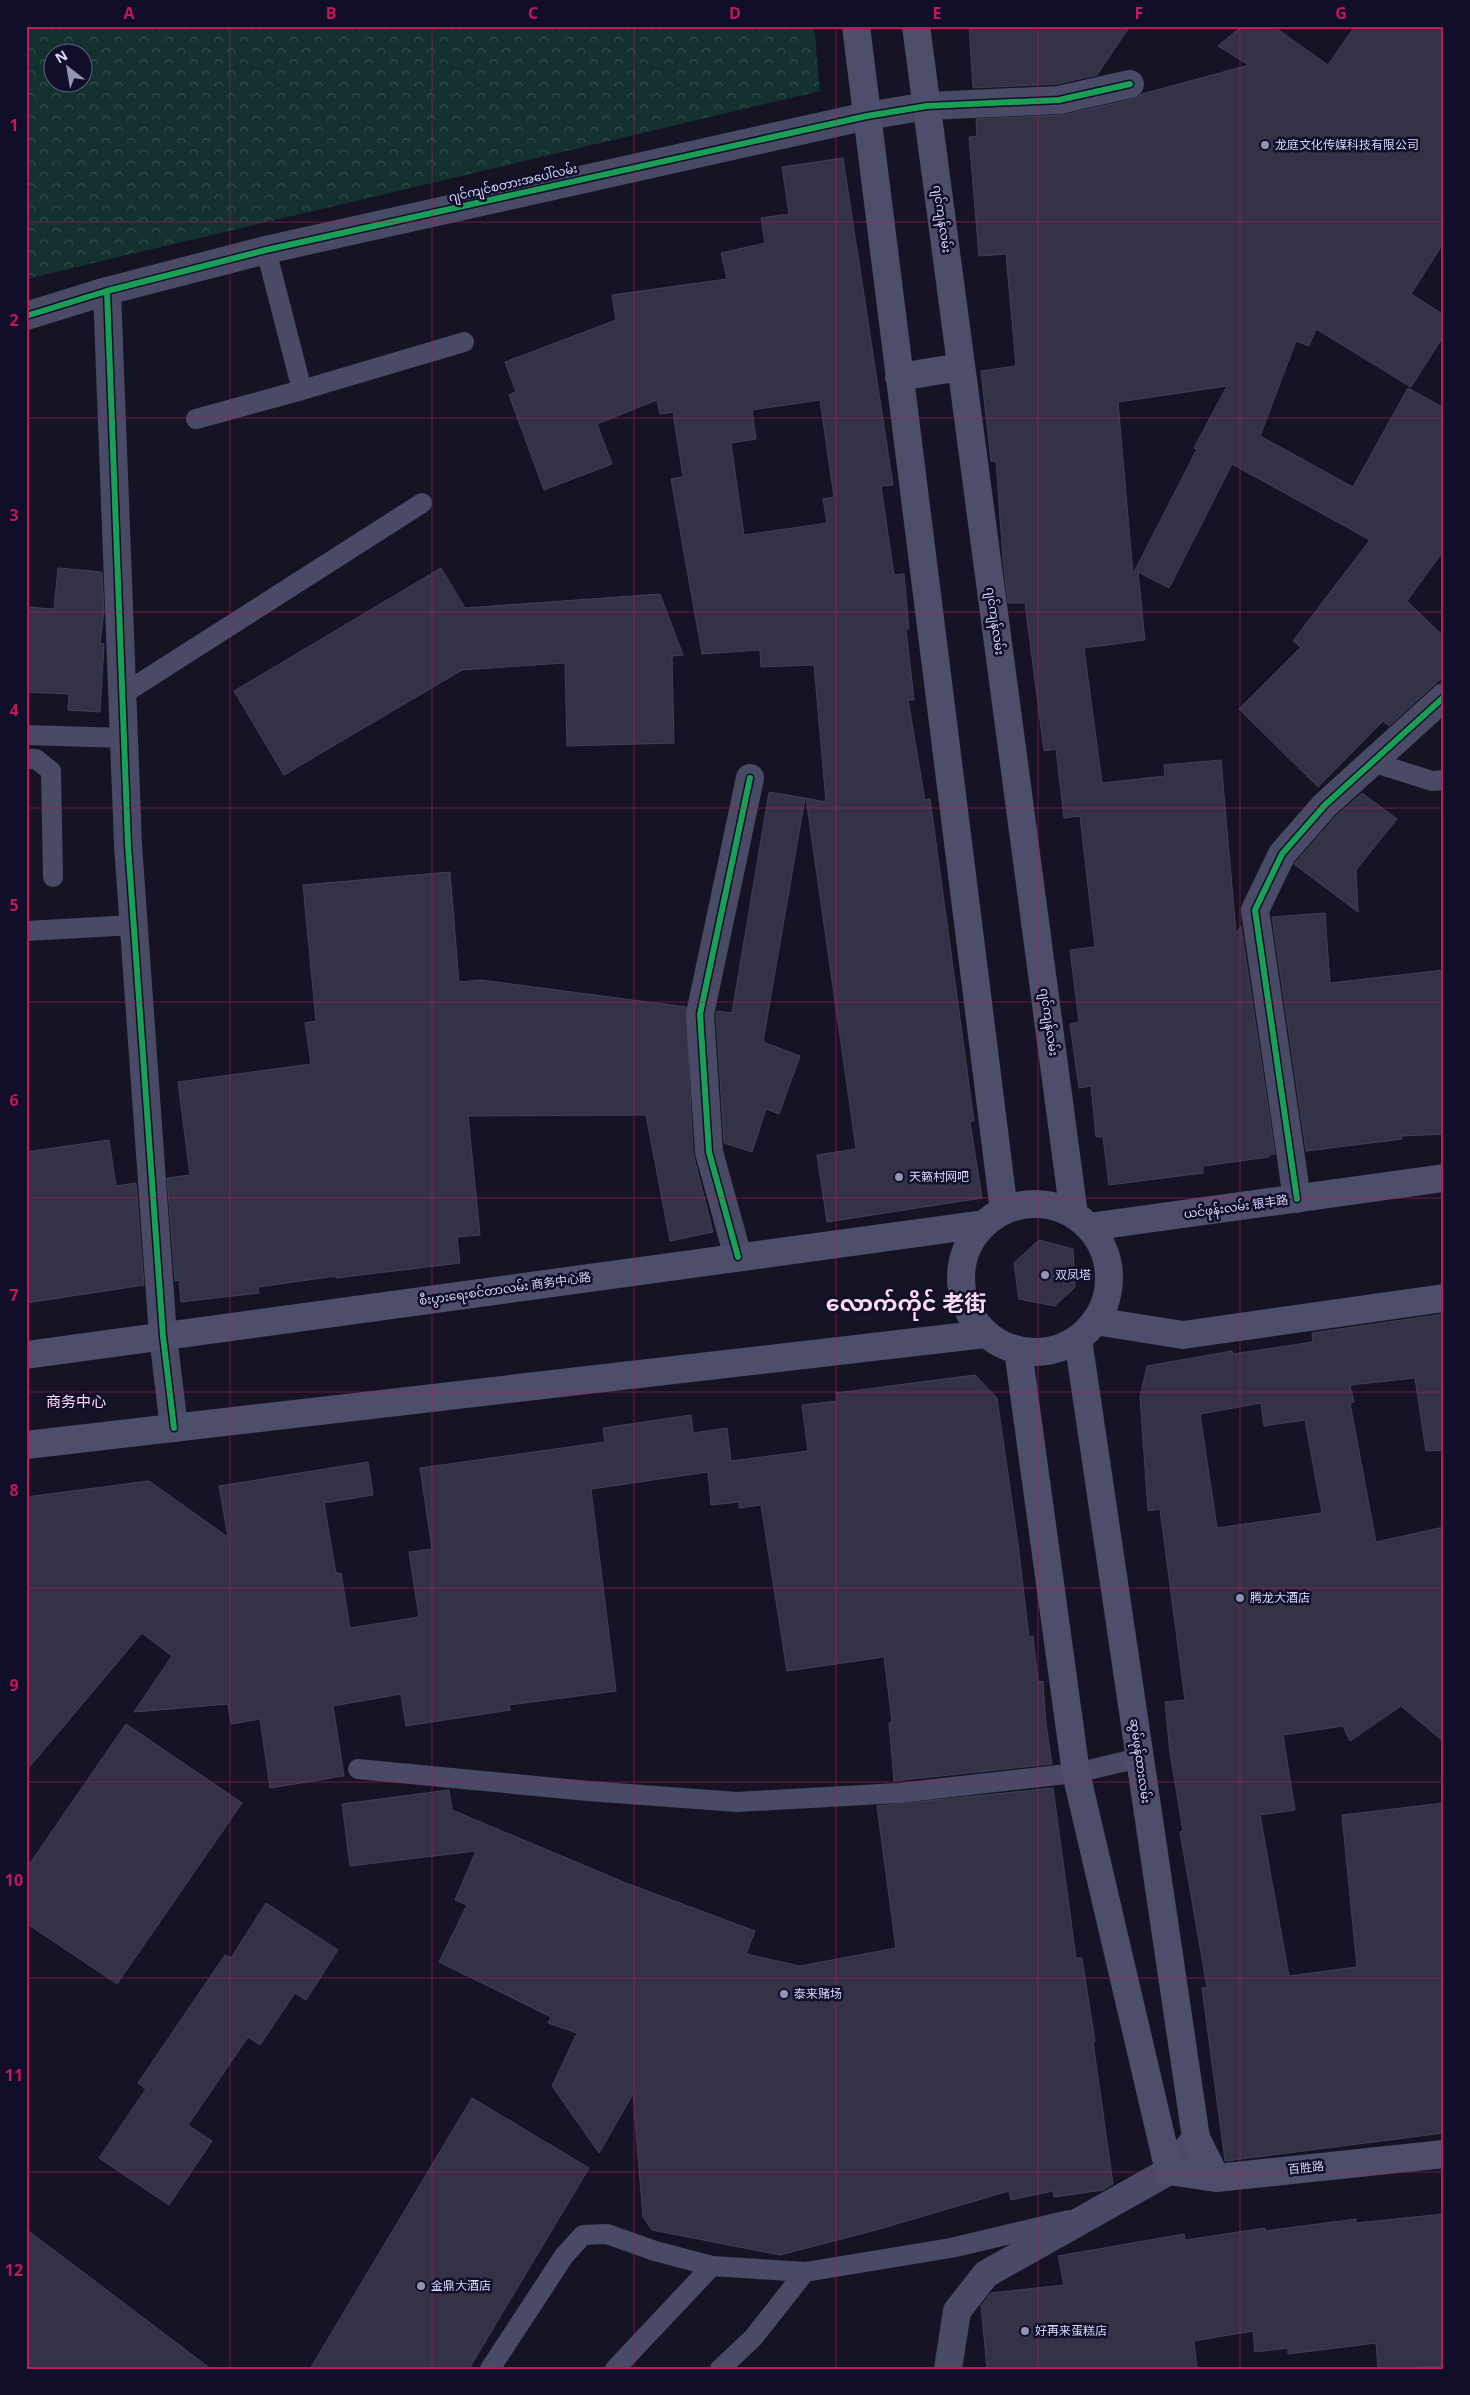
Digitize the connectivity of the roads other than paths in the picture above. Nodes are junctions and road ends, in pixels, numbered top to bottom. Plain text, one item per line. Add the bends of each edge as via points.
1 (856, 26) edge
2 (916, 26) edge
3 (1130, 84) dead end
4 (927, 106) junction
5 (867, 116) junction
6 (266, 250) junction
7 (106, 291) junction
8 (26, 316) edge
9 (464, 342) dead end
10 (961, 367) junction
11 (899, 377) junction
12 (302, 390) junction
13 (196, 419) dead end
14 (422, 504) dead end
15 (123, 694) junction
16 (1444, 697) edge
17 (26, 735) edge
18 (124, 738) junction
19 (26, 759) edge
20 (1372, 762) junction
21 (750, 778) dead end
22 (1444, 780) edge
23 (53, 877) dead end
24 (134, 925) junction
25 (26, 931) edge
26 (1444, 1178) edge
27 (1297, 1199) junction
28 (994, 1217) junction
29 (1081, 1221) junction
30 (738, 1258) junction
31 (1444, 1298) edge
32 (1087, 1330) junction
33 (985, 1334) junction
34 (163, 1336) junction
35 (1018, 1350) junction
36 (26, 1355) edge
37 (174, 1428) junction
38 (26, 1444) edge
39 (1139, 1758) junction
40 (358, 1769) dead end
41 (1076, 1773) junction
42 (1196, 2138) junction
43 (1444, 2154) edge
44 (1169, 2171) junction
45 (1216, 2178) junction
46 (1088, 2216) junction
47 (712, 2266) junction
48 (805, 2272) junction
49 (490, 2369) edge
50 (615, 2369) edge
51 (720, 2369) edge
52 (948, 2369) edge

1 - 5 main road
2 - 4 main road, ဂျင်ကျန်လမ်း
3 - 4 street, ဂျင်ကျင်စတားအပေါ်လမ်း via 1059,100
4 - 5 street, ဂျင်ကျင်စတားအပေါ်လမ်း
4 - 10 main road, ဂျင်ကျန်လမ်း
5 - 6 street, ဂျင်ကျင်စတားအပေါ်လမ်း
5 - 11 main road
6 - 7 street, ဂျင်ကျင်စတားအပေါ်လမ်း
6 - 12 lane
7 - 8 street, ဂျင်ကျင်စတားအပေါ်လမ်း
7 - 15 street
9 - 12 lane
10 - 11 main road
10 - 29 main road, ဂျင်ကျန်လမ်း
11 - 28 main road
12 - 13 lane
14 - 15 lane
15 - 18 street
16 - 20 street
17 - 18 lane
18 - 24 street
19 - 23 lane via 36,759 51,771
20 - 22 lane via 1432,781
20 - 27 street via 1324,805 1282,854 1255,910
21 - 30 street via 700,1014 710,1152
24 - 25 lane
24 - 34 street
26 - 27 main road, ယင်ဖုန်းလမ်း 银丰路
27 - 29 main road, ယင်ဖုန်းလမ်း 银丰路
28 - 29 main road via 1028,1204 1052,1206
28 - 30 main road, စီးပွားရေးစင်တာလမ်း 商务中心路
28 - 33 main road via 969,1243 961,1267 961,1291 969,1315
29 - 32 main road via 1105,1252 1109,1275 1106,1300
30 - 34 main road, စီးပွားရေးစင်တာလမ်း 商务中心路
31 - 32 main road via 1184,1335
32 - 35 main road via 1055,1350 1030,1353
32 - 39 main road, ဆွမ်ဖုန်ထားလမ်း
33 - 35 main road via 1006,1347
33 - 37 main road
34 - 36 main road, စီးပွားရေးစင်တာလမ်း 商务中心路
34 - 37 street
35 - 41 main road
37 - 38 main road
39 - 41 lane
39 - 42 main road, ဆွမ်ဖုန်ထားလမ်း
40 - 41 lane via 738,1802 899,1793
41 - 44 main road
42 - 44 street
42 - 45 main road, ဆွမ်ဖုန်ထားလမ်း
43 - 45 main road, 百胜路
44 - 45 main road, 百胜路
44 - 46 street
46 - 48 lane via 951,2248
46 - 52 street via 986,2274 957,2311
47 - 48 lane
47 - 49 lane via 607,2234 583,2235 564,2256
47 - 50 lane
48 - 51 lane via 753,2338

